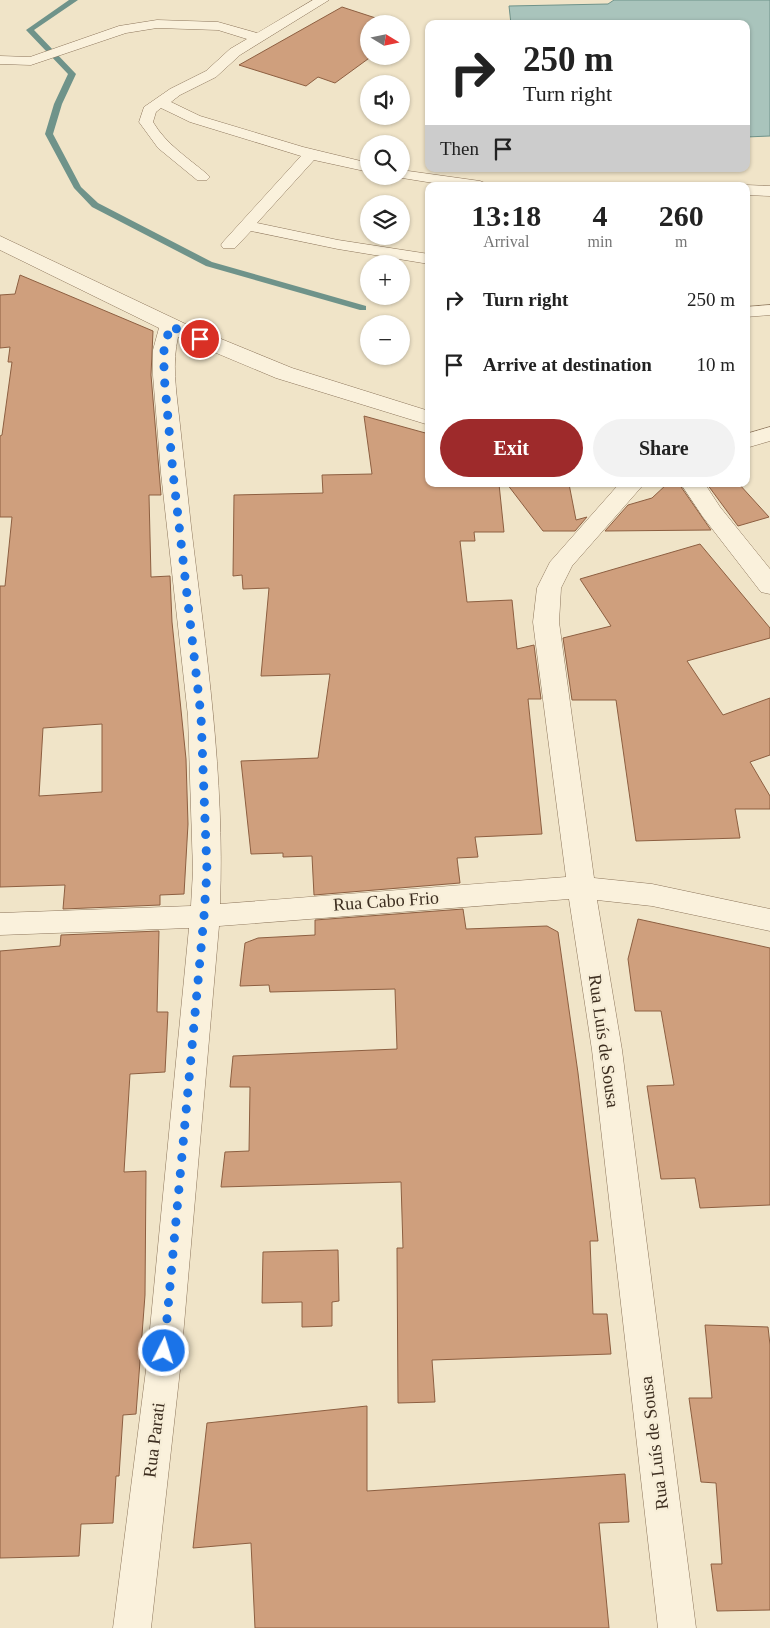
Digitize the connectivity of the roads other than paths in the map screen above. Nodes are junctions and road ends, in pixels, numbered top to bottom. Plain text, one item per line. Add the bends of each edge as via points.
1 (322, 0) edge
2 (258, 38) junction
3 (0, 60) edge
4 (164, 100) junction
5 (311, 154) junction
6 (360, 166) edge
7 (410, 175) edge
8 (202, 177) dead end
9 (454, 182) edge
10 (750, 190) edge
11 (770, 191) edge
12 (247, 225) junction
13 (0, 242) edge
14 (229, 245) dead end
15 (425, 258) edge
16 (770, 310) edge
17 (750, 312) edge
18 (170, 326) junction
19 (425, 417) edge
20 (770, 434) edge
21 (750, 440) edge
22 (629, 487) edge
23 (695, 487) edge
24 (770, 586) edge
25 (581, 887) junction
26 (204, 916) junction
27 (770, 920) edge
28 (0, 924) edge
29 (132, 1628) edge
30 (677, 1628) edge

1 - 2 lane
2 - 3 lane via 236,30 174,23 146,25 124,29 31,62
2 - 4 lane via 235,52 227,62 196,82 173,91
4 - 5 lane via 168,107 195,118
4 - 8 lane via 149,110 146,122 149,129
5 - 6 lane
5 - 12 lane
7 - 9 lane
10 - 11 lane
12 - 14 lane
12 - 15 lane via 290,236
13 - 18 street
16 - 17 lane
18 - 19 street via 284,373
18 - 26 street, Rua Parati via 164,350 164,375 201,716 207,871
20 - 21 street
22 - 25 street, Rua Luís de Sousa via 562,562 549,588 546,622
23 - 24 street
25 - 26 street, Rua Cabo Frio
25 - 27 street, Rua Cabo Frio via 652,895
25 - 30 street, Rua Luís de Sousa via 607,1050
26 - 28 street, Rua Cabo Frio
26 - 29 street, Rua Parati via 163,1370

